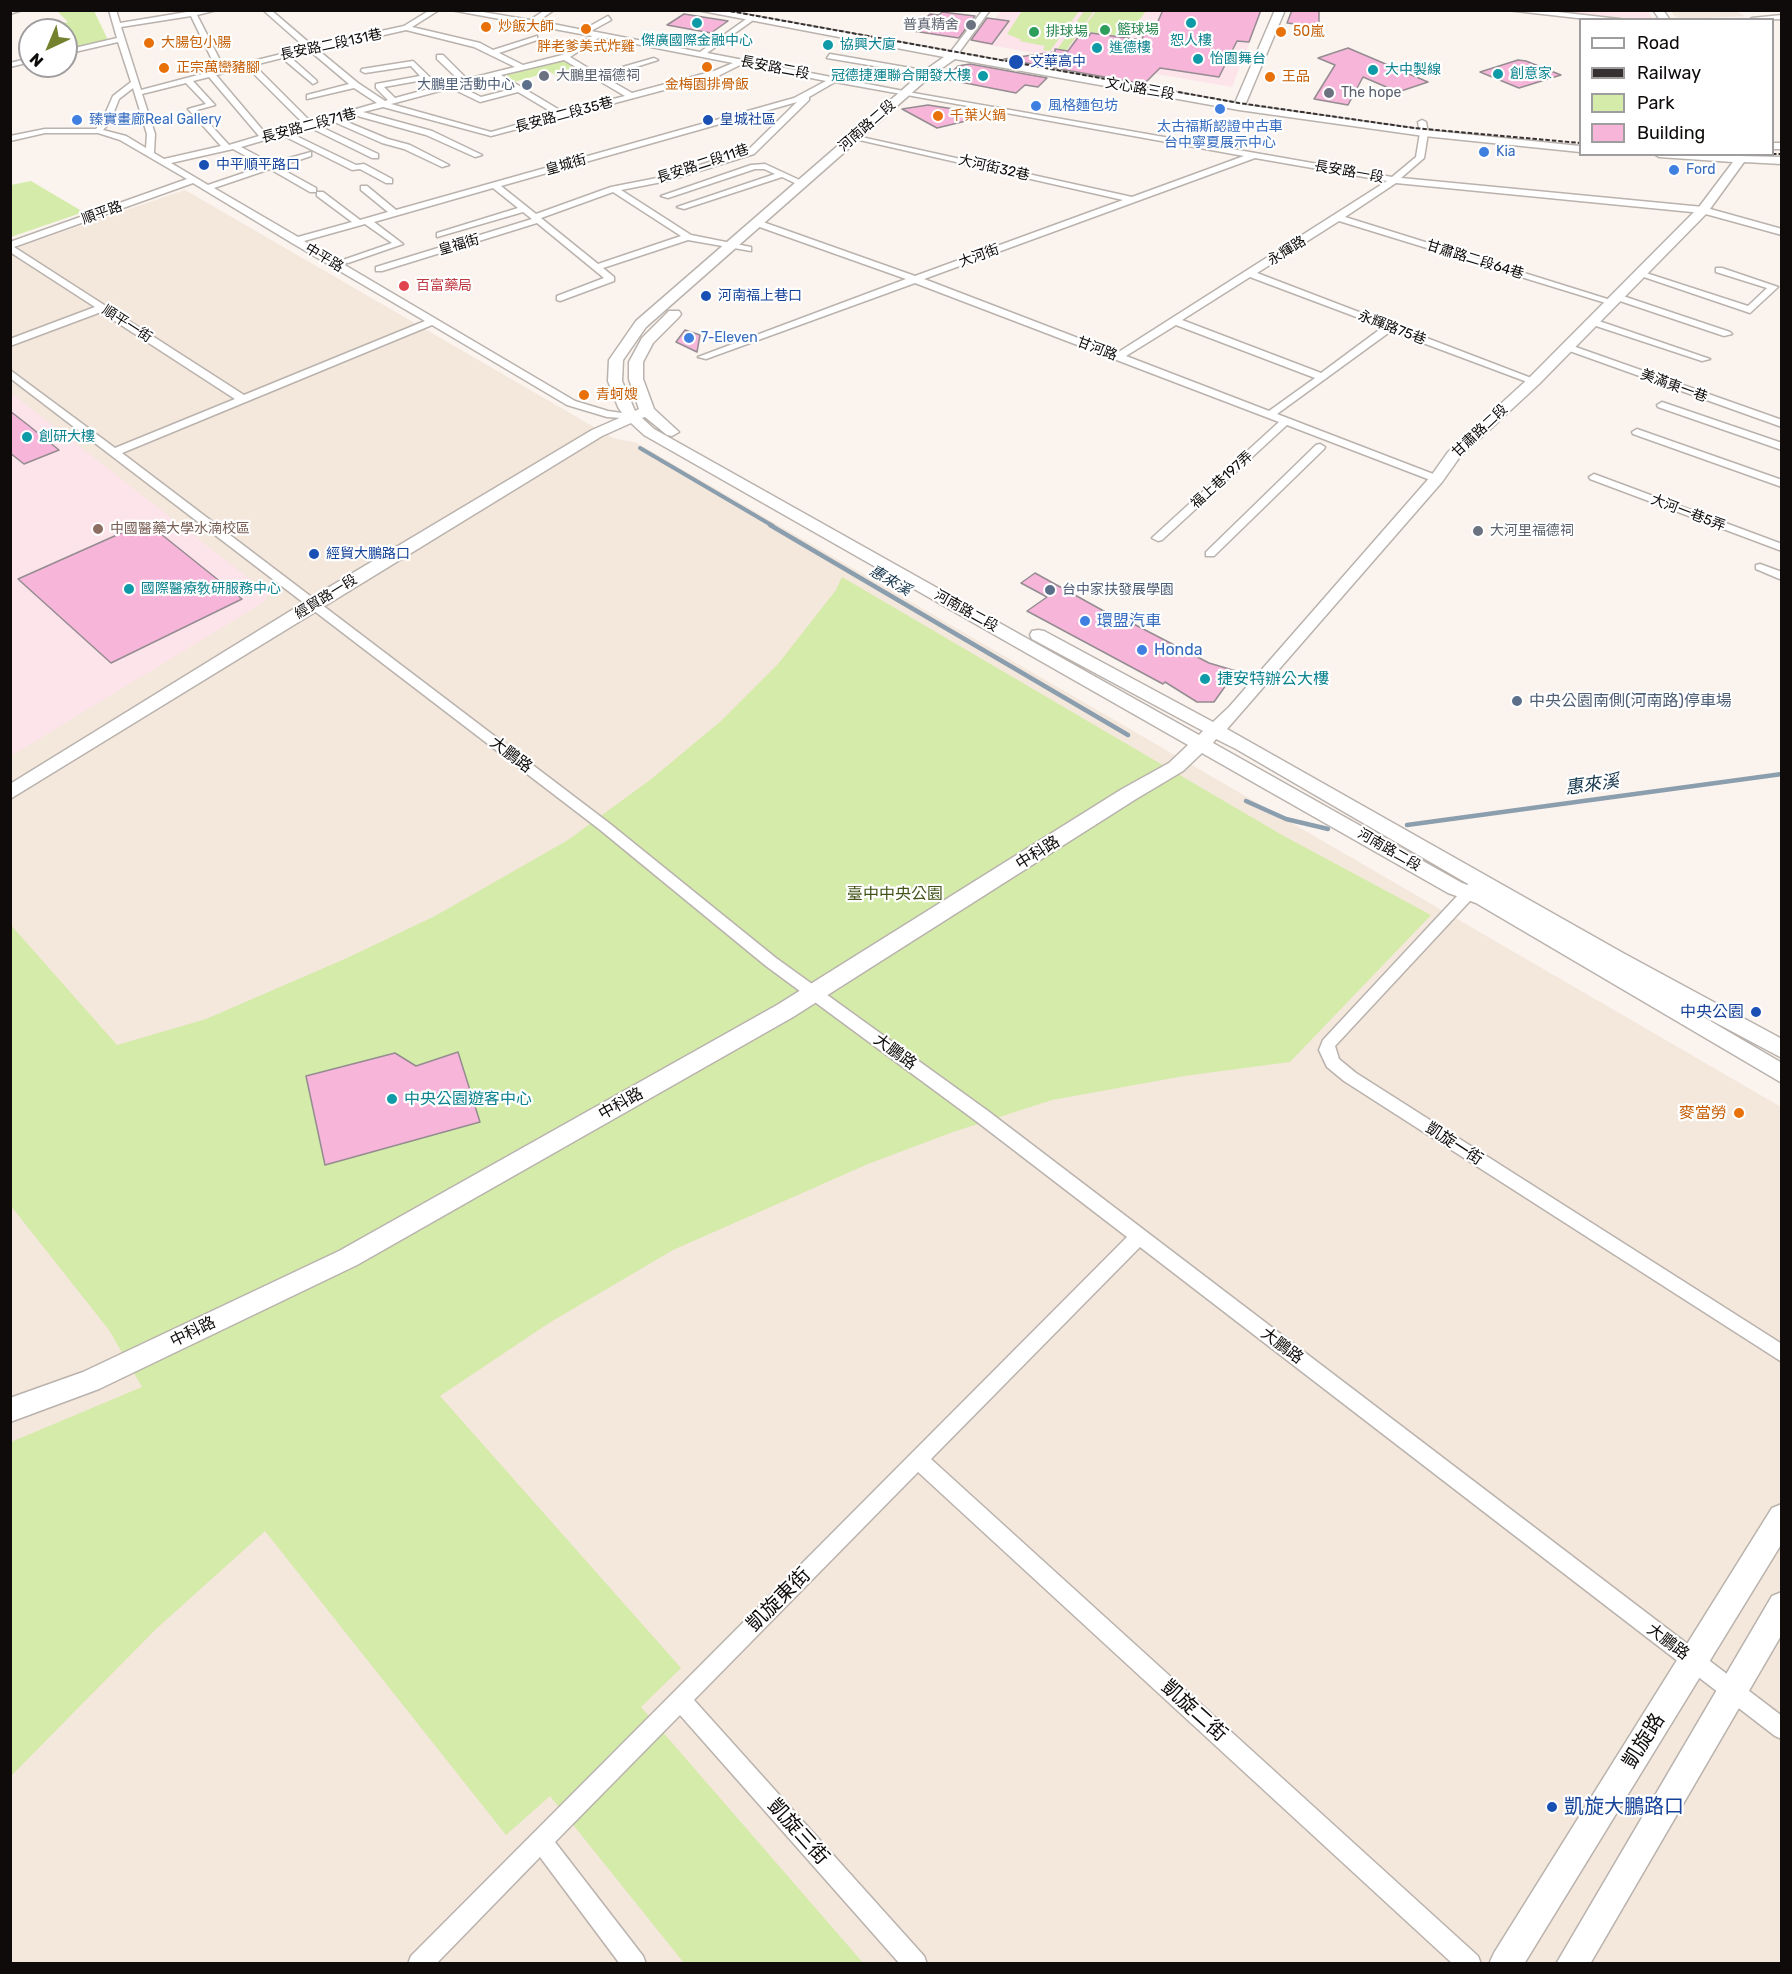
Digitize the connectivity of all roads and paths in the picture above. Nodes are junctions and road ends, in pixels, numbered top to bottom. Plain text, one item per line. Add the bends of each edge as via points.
1 (20, 10) edge
2 (112, 10) edge
3 (214, 10) edge
4 (266, 10) edge
5 (436, 10) edge
6 (453, 10) edge
7 (551, 10) edge
8 (702, 10) edge
9 (768, 10) edge
10 (987, 10) edge
11 (1280, 10) edge
12 (1510, 10) edge
13 (10, 12) edge
14 (780, 12) dead end
15 (193, 14) junction
16 (608, 18) dead end
17 (1602, 18) edge
18 (749, 19) junction
19 (531, 22) junction
20 (117, 26) junction
21 (406, 28) junction
22 (585, 32) junction
23 (598, 35) junction
24 (534, 38) dead end
25 (121, 39) junction
26 (78, 49) edge
27 (310, 49) junction
28 (493, 53) junction
29 (702, 54) junction
30 (283, 55) junction
31 (830, 56) dead end
32 (952, 56) junction
33 (440, 57) dead end
34 (565, 57) junction
35 (654, 60) dead end
36 (741, 62) junction
37 (249, 64) junction
38 (520, 67) junction
39 (365, 70) dead end
40 (222, 71) junction
41 (927, 73) junction
42 (211, 74) junction
43 (493, 74) junction
44 (598, 76) junction
45 (944, 76) dead end
46 (425, 77) junction
47 (188, 80) junction
48 (833, 80) junction
49 (135, 82) junction
50 (313, 82) dead end
51 (465, 82) junction
52 (355, 85) junction
53 (454, 86) junction
54 (437, 88) junction
55 (929, 88) dead end
56 (519, 89) junction
57 (139, 93) junction
58 (812, 93) junction
59 (904, 93) junction
60 (1240, 94) junction
61 (631, 96) junction
62 (919, 96) junction
63 (309, 97) dead end
64 (233, 100) junction
65 (394, 102) junction
66 (211, 105) junction
67 (385, 105) junction
68 (1239, 107) junction
69 (357, 113) junction
70 (562, 115) junction
71 (334, 119) junction
72 (310, 125) junction
73 (1423, 127) junction
74 (1503, 129) dead end
75 (98, 131) junction
76 (284, 133) junction
77 (855, 137) junction
78 (265, 138) junction
79 (10, 139) edge
80 (868, 140) junction
81 (231, 147) junction
82 (1579, 149) edge
83 (308, 153) dead end
84 (150, 154) junction
85 (478, 155) dead end
86 (1254, 155) junction
87 (375, 156) dead end
88 (1712, 156) edge
89 (1739, 157) edge
90 (1782, 161) edge
91 (162, 162) junction
92 (445, 165) dead end
93 (270, 166) junction
94 (782, 174) junction
95 (193, 180) junction
96 (1394, 180) junction
97 (389, 181) dead end
98 (644, 182) junction
99 (802, 183) junction
100 (495, 185) junction
101 (206, 188) junction
102 (364, 189) dead end
103 (614, 189) junction
104 (665, 196) junction
105 (1133, 200) junction
106 (524, 209) junction
107 (1703, 210) junction
108 (395, 213) junction
109 (1338, 218) junction
110 (536, 219) junction
111 (362, 222) junction
112 (757, 223) junction
113 (772, 227) junction
114 (1782, 232) edge
115 (440, 235) dead end
116 (688, 237) junction
117 (295, 241) junction
118 (10, 247) edge
119 (739, 250) junction
120 (345, 261) dead end
121 (596, 267) junction
122 (379, 269) dead end
123 (1719, 270) dead end
124 (1250, 274) junction
125 (1640, 274) junction
126 (914, 279) junction
127 (560, 298) dead end
128 (1614, 299) junction
129 (686, 303) dead end
130 (102, 308) junction
131 (1175, 321) junction
132 (431, 322) junction
133 (1593, 322) junction
134 (1390, 327) junction
135 (1727, 334) dead end
136 (10, 343) edge
137 (1567, 347) junction
138 (703, 357) dead end
139 (1118, 357) junction
140 (1705, 359) dead end
141 (10, 373) edge
142 (1322, 377) junction
143 (1534, 381) junction
144 (244, 400) junction
145 (1662, 405) dead end
146 (637, 409) junction
147 (607, 414) junction
148 (1270, 415) junction
149 (1286, 421) junction
150 (1782, 424) edge
151 (1637, 432) dead end
152 (1320, 447) dead end
153 (1782, 447) edge
154 (113, 453) junction
155 (1594, 477) dead end
156 (1437, 479) junction
157 (1782, 484) edge
158 (1158, 538) dead end
159 (1779, 543) edge
160 (1210, 554) dead end
161 (1760, 567) dead end
162 (1782, 577) edge
163 (309, 600) junction
164 (1209, 737) junction
165 (10, 777) edge
166 (10, 793) edge
167 (1475, 887) junction
168 (814, 993) junction
169 (1782, 1050) edge
170 (1782, 1074) edge
171 (1139, 1236) junction
172 (1782, 1354) edge
173 (10, 1410) edge
174 (918, 1460) junction
175 (1782, 1517) edge
176 (1782, 1606) edge
177 (1692, 1661) junction
178 (1732, 1691) junction
179 (680, 1700) junction
180 (1782, 1729) edge
181 (541, 1841) junction
182 (419, 1964) edge
183 (635, 1964) edge
184 (916, 1964) edge
185 (1470, 1964) edge
186 (1505, 1964) edge
187 (1572, 1964) edge

1 - 13 street
2 - 20 street
3 - 15 street
4 - 27 street
5 - 21 street, 長安路二段131巷
6 - 19 street, 長安路二段
7 - 19 street
8 - 18 street, 文心路三段
9 - 14 street
10 - 32 street
11 - 60 street
12 - 17 street
15 - 20 street
15 - 40 street
16 - 22 street
18 - 29 street
18 - 32 street, 文心路三段
19 - 22 street, 長安路二段
20 - 25 street
21 - 27 street, 長安路二段131巷
21 - 28 street via 477,45
22 - 23 street, 長安路二段
23 - 29 street, 長安路二段
23 - 34 street, 長安路二段71巷
24 - 28 street
25 - 26 street
25 - 49 street
27 - 30 street, 長安路二段131巷
27 - 52 street
28 - 38 street
29 - 36 street, 長安路二段
30 - 37 street, 長安路二段131巷
30 - 50 street
31 - 41 street
32 - 41 street, 河南路二段
32 - 45 street via 953,67
32 - 68 street, 文心路三段
33 - 51 street
34 - 38 street, 長安路二段71巷
34 - 44 street
35 - 44 street
36 - 48 street, 長安路二段
36 - 61 street, 長安路二段35巷 via 717,73
37 - 40 street, 長安路二段131巷
37 - 72 street
38 - 43 street, 長安路二段71巷
39 - 46 street via 413,63
40 - 42 street, 長安路二段131巷
41 - 59 street, 河南路二段
42 - 47 street, 長安路二段131巷
42 - 64 street
43 - 51 street, 長安路二段71巷
43 - 56 street
44 - 61 street
46 - 54 street
46 - 65 street via 379,86
47 - 57 street, 長安路二段131巷
47 - 66 street
48 - 58 street, 皇城街
48 - 59 street, 長安路二段
49 - 57 street
49 - 75 street via 116,98
51 - 53 street, 長安路二段71巷
52 - 63 street
52 - 67 street
53 - 54 street, 長安路二段71巷
53 - 56 street via 480,100
54 - 65 street, 長安路二段71巷
55 - 62 street, 河南路二段
56 - 70 street
57 - 84 street via 151,134
58 - 98 street, 長安路二段11巷 via 751,152
58 - 100 street, 皇城街
59 - 62 street, 長安路二段
59 - 77 street, 河南路二段
60 - 68 street
60 - 73 street, 文心路三段
61 - 70 street, 長安路二段35巷
62 - 80 street, 河南路二段
62 - 86 street, 長安路一段
64 - 66 street
64 - 78 street
65 - 67 street, 長安路二段71巷
66 - 81 street via 192,109
67 - 69 street, 長安路二段71巷
67 - 70 street, 長安路二段35巷 via 492,134
68 - 73 street, 文心路三段
69 - 71 street, 長安路二段71巷
69 - 85 street via 429,133
71 - 72 street, 長安路二段71巷
71 - 92 street
72 - 76 street, 長安路二段71巷
72 - 87 street
73 - 74 street, 文心路三段
73 - 82 street, 文心路三段
73 - 96 street, 永輝路 via 1420,158
75 - 79 street, 中平路 via 45,131
75 - 84 street, 中平路 via 123,138
76 - 78 street, 長安路二段71巷
76 - 97 street
77 - 80 street, 大河街32巷
77 - 99 street, 河南路二段
78 - 81 street, 長安路二段71巷
80 - 105 street, 大河街32巷
80 - 113 street, 河南路二段
81 - 91 street, 長安路二段71巷
81 - 93 street
83 - 93 street
84 - 91 street, 中平路
86 - 96 street, 長安路一段
86 - 105 street, 大河街
88 - 89 street
89 - 90 street
89 - 107 street, 甘肅路二段
91 - 95 street, 中平路
93 - 101 street
93 - 111 street
94 - 99 street
94 - 104 street via 765,166 754,167
94 - 104 street via 685,209
95 - 101 street, 中平路
95 - 118 street, 順平路
96 - 107 street, 長安路一段
96 - 109 street, 永輝路
98 - 103 street, 長安路二段11巷
98 - 104 street
99 - 112 street, 河南路二段
100 - 106 street
100 - 108 street, 皇城街
101 - 117 street, 中平路
102 - 108 street
103 - 110 street, 皇福街
103 - 116 street
105 - 126 street, 大河街
106 - 110 street
106 - 115 street
107 - 114 street, 長安路一段
107 - 125 street, 甘肅路二段
108 - 111 street, 皇城街
109 - 124 street, 永輝路
109 - 128 street, 甘肅路二段64巷
110 - 121 street
110 - 122 street, 皇福街
111 - 117 street, 皇城街
111 - 120 street via 399,244
112 - 113 street, 甘河路
112 - 119 street, 河南路二段
113 - 119 street, 河南路二段
113 - 126 street, 甘河路
116 - 119 street
116 - 121 street
117 - 132 street, 中平路
118 - 130 street, 順平一街
119 - 146 street, 河南路二段 via 630,337 616,360 615,381
121 - 127 street via 611,279
123 - 125 street via 1773,287 1750,310
124 - 131 street, 永輝路
124 - 134 street, 永輝路75巷
125 - 128 street, 甘肅路二段
126 - 138 street, 大河街
126 - 139 street, 甘河路
128 - 133 street, 甘肅路二段
128 - 135 street, 甘肅路二段64巷
129 - 146 street via 652,334 636,362
130 - 136 street
130 - 144 street, 順平一街
131 - 139 street, 永輝路
131 - 142 street
132 - 144 street
132 - 147 street, 中平路 via 571,402
133 - 137 street, 甘肅路二段
133 - 140 street
134 - 142 street
134 - 143 street, 永輝路75巷
137 - 143 street, 甘肅路二段
137 - 150 street, 美滿東一巷
139 - 148 street, 甘河路
141 - 154 street, 大鵬路
142 - 148 street
143 - 156 street, 甘肅路二段 via 1453,455
144 - 154 street
145 - 153 street
146 - 147 street, 經貿路一段
146 - 163 street, 經貿路一段
146 - 164 street, 河南路二段 via 649,432
147 - 163 street, 經貿路一段 via 573,431
148 - 149 street, 甘河路
149 - 156 street, 甘河路
149 - 158 street, 福上巷197弄
151 - 157 street
152 - 160 street
154 - 163 street, 大鵬路
155 - 159 street, 大河一巷5弄
156 - 164 street, 甘肅路二段
161 - 162 street
163 - 165 street, 經貿路一段
163 - 166 street, 經貿路一段
163 - 168 street, 大鵬路
164 - 167 street, 河南路二段 via 1455,888
164 - 168 street, 中科路 via 1176,767
167 - 169 street, 河南路二段
167 - 170 street, 河南路二段 via 1483,898
167 - 172 street, 凱旋一街 via 1328,1044 1333,1063
168 - 171 street, 大鵬路
168 - 173 street, 中科路 via 348,1258 90,1381
171 - 174 street, 凱旋東街
171 - 177 street, 大鵬路
174 - 179 street, 凱旋東街
174 - 185 street, 凱旋二街
175 - 177 street, 凱旋路
176 - 178 street
177 - 178 street, 大鵬路
177 - 186 street, 凱旋路
178 - 180 street, 大鵬路
178 - 187 street
179 - 181 street, 凱旋東街
179 - 184 street, 凱旋三街
181 - 182 street, 凱旋東街
181 - 183 street

